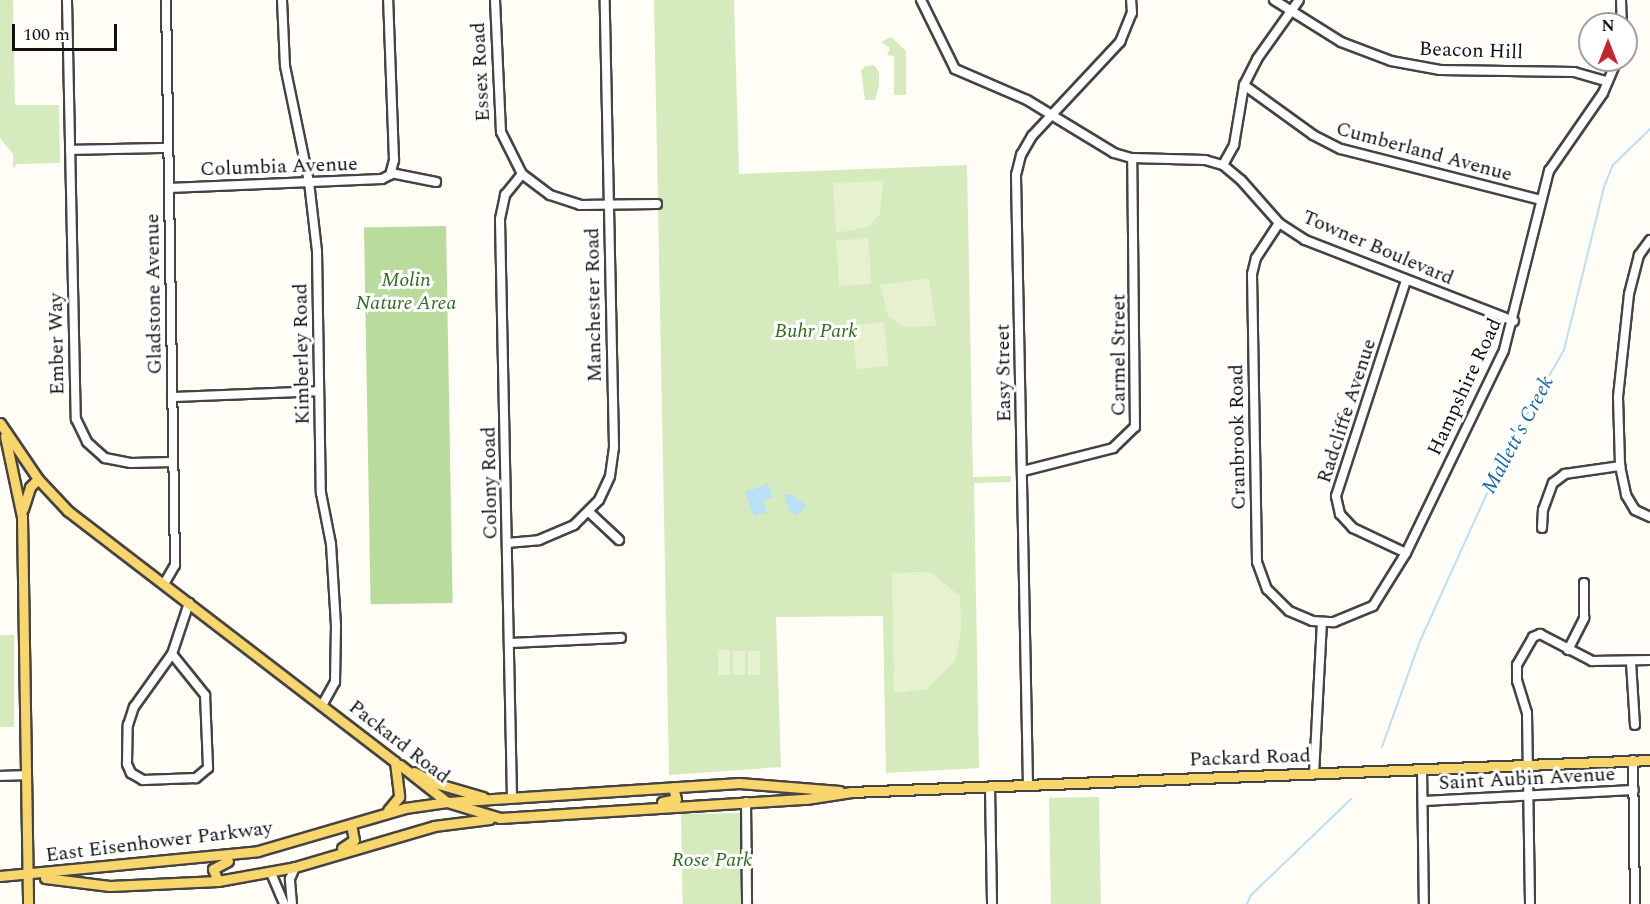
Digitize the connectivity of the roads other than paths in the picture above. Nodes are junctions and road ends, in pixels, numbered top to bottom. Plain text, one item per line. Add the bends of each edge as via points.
1 (67, 0) edge
2 (166, 0) edge
3 (282, 0) edge
4 (388, 0) edge
5 (495, 0) edge
6 (605, 0) edge
7 (921, 0) edge
8 (1131, 0) edge
9 (1274, 0) edge
10 (1299, 0) edge
11 (1290, 12) junction
12 (1612, 72) edge
13 (1608, 82) junction
14 (1244, 85) junction
15 (1053, 116) junction
16 (168, 148) junction
17 (70, 150) junction
18 (1132, 158) junction
19 (1223, 165) junction
20 (390, 174) junction
21 (522, 174) junction
22 (309, 182) junction
23 (436, 182) dead end
24 (169, 188) junction
25 (1541, 200) junction
26 (657, 204) dead end
27 (609, 205) junction
28 (1279, 223) junction
29 (1650, 240) edge
30 (1406, 279) junction
31 (1514, 321) junction
32 (319, 391) junction
33 (172, 397) junction
34 (1, 426) edge
35 (173, 462) junction
36 (1620, 466) junction
37 (1023, 471) junction
38 (38, 480) junction
39 (589, 512) junction
40 (22, 517) junction
41 (1650, 518) edge
42 (1542, 528) dead end
43 (619, 540) dead end
44 (507, 543) junction
45 (1406, 553) junction
46 (164, 584) junction
47 (1584, 584) dead end
48 (189, 603) junction
49 (1322, 623) junction
50 (621, 638) dead end
51 (508, 643) junction
52 (1568, 650) junction
53 (172, 654) junction
54 (1650, 660) edge
55 (1631, 662) junction
56 (322, 705) junction
57 (1635, 725) dead end
58 (1633, 760) junction
59 (1650, 760) edge
60 (398, 763) junction
61 (1528, 765) junction
62 (1422, 769) junction
63 (1314, 774) junction
64 (0, 776) edge
65 (26, 776) junction
66 (766, 783) junction
67 (1028, 785) junction
68 (674, 787) junction
69 (990, 787) junction
70 (1634, 790) junction
71 (851, 792) junction
72 (1529, 796) junction
73 (512, 798) junction
74 (494, 799) junction
75 (469, 801) joint
76 (1423, 801) junction
77 (447, 802) junction
78 (746, 802) junction
79 (693, 805) junction
80 (613, 810) junction
81 (384, 813) junction
82 (500, 818) junction
83 (351, 824) junction
84 (258, 852) junction
85 (322, 860) junction
86 (295, 867) junction
87 (271, 873) junction
88 (0, 876) edge
89 (28, 876) junction
90 (218, 882) junction
91 (28, 904) edge
92 (284, 904) edge
93 (292, 904) edge
94 (747, 904) edge
95 (992, 904) edge
96 (1424, 904) edge
97 (1530, 904) edge
98 (1635, 904) edge

1 - 17 street, Ember Way
2 - 16 street, Gladstone Avenue
3 - 22 street, Kimberley Road via 286,75
4 - 20 street via 394,160
5 - 21 street, Essex Road via 501,132
6 - 27 street, Manchester Road
7 - 15 street via 956,69
8 - 15 street, Easy Street via 1132,13 1120,42
9 - 11 street, Beacon Hill
10 - 11 street
11 - 13 street, Beacon Hill via 1341,42 1415,67 1574,72
11 - 14 street via 1257,58
12 - 13 street, Hampshire Road
13 - 25 street, Hampshire Road via 1558,153
14 - 19 street via 1233,145
14 - 25 street, Cumberland Avenue via 1313,135 1341,149
15 - 18 street via 1101,147
15 - 37 street, Easy Street via 1026,145 1016,175
16 - 17 street
16 - 24 street, Gladstone Avenue
17 - 35 street, Ember Way via 76,420 87,442 105,458 130,464
18 - 19 street via 1191,159
18 - 37 street, Carmel Street via 1135,427 1113,448
19 - 28 street, Towner Boulevard
20 - 22 street, Columbia Avenue
20 - 23 street, Columbia Avenue
21 - 27 street, Essex Road via 550,195 567,201
21 - 44 street, Colony Road via 506,195 500,219
22 - 24 street, Columbia Avenue
22 - 32 street, Kimberley Road via 317,251
24 - 33 street, Gladstone Avenue
25 - 31 street, Hampshire Road
26 - 27 street, Essex Road
27 - 39 street, Manchester Road via 614,447 607,483
28 - 30 street, Towner Boulevard via 1305,240
28 - 49 street, Cranbrook Road via 1256,258 1252,274 1257,562 1263,582 1278,602 1295,614
29 - 36 street via 1635,267 1623,328 1618,397
30 - 31 street, Towner Boulevard
30 - 45 street, Radcliffe Avenue via 1336,496 1340,514 1353,528
31 - 45 street, Hampshire Road via 1504,350
32 - 33 street
32 - 56 street, Kimberley Road via 321,493 331,544 336,625 335,682
33 - 35 street, Gladstone Avenue
34 - 38 main road, Packard Road
34 - 40 main road
35 - 46 street, Gladstone Avenue via 175,565
36 - 41 street via 1630,503
36 - 42 street via 1565,474 1553,483 1542,510
37 - 67 street, Easy Street
38 - 40 main road via 25,496
38 - 46 main road, Packard Road via 68,511
39 - 43 street
39 - 44 street, Manchester Road via 556,535
40 - 65 main road
44 - 51 street, Colony Road
45 - 49 street, Hampshire Road via 1373,606 1352,618
46 - 48 main road, Packard Road
47 - 52 street via 1584,618
48 - 53 street
48 - 56 main road, Packard Road
49 - 63 street
50 - 51 street
51 - 73 street, Colony Road
52 - 55 street via 1592,662
52 - 61 street via 1536,635 1517,665 1527,713
53 - 53 street via 134,707 128,725 127,764 131,773 143,780 196,778 208,768 205,695
54 - 55 street
55 - 57 street
56 - 60 main road, Packard Road
58 - 59 main road, Packard Road
58 - 61 main road, Packard Road
58 - 70 street
60 - 74 main road via 435,783
60 - 77 main road, Packard Road
60 - 81 main road via 399,797 395,806
61 - 62 main road, Packard Road
61 - 72 street
62 - 63 main road, Packard Road
62 - 76 street
63 - 67 main road, Packard Road
64 - 65 street
65 - 89 main road
66 - 68 main road, Packard Road
66 - 71 main road, Packard Road
66 - 79 main road via 774,790 770,796 719,798
67 - 69 main road, Packard Road
68 - 73 main road, Packard Road
68 - 80 main road via 678,794 672,801
69 - 71 main road, Packard Road
69 - 95 street
70 - 72 street, Saint Aubin Avenue
70 - 98 street
71 - 78 main road, Packard Road
72 - 76 street, Saint Aubin Avenue
72 - 97 street
73 - 74 main road, Packard Road
74 - 75 main road, Packard Road
75 - 77 main road, East Eisenhower Parkway
76 - 96 street
77 - 81 main road, East Eisenhower Parkway
77 - 82 main road, Packard Road
78 - 79 main road, Packard Road
78 - 94 street
79 - 80 main road, Packard Road
80 - 82 main road, Packard Road
81 - 83 main road, East Eisenhower Parkway
82 - 85 main road, East Eisenhower Parkway via 398,834
83 - 84 main road, East Eisenhower Parkway
83 - 85 main road via 355,836 352,844
84 - 89 main road, East Eisenhower Parkway
84 - 90 main road via 216,864 213,872
85 - 86 main road, East Eisenhower Parkway
86 - 87 main road, East Eisenhower Parkway
86 - 93 street via 290,879
87 - 90 main road, East Eisenhower Parkway
87 - 92 street
88 - 89 main road, East Eisenhower Parkway
89 - 90 main road, East Eisenhower Parkway via 110,886
89 - 91 main road

